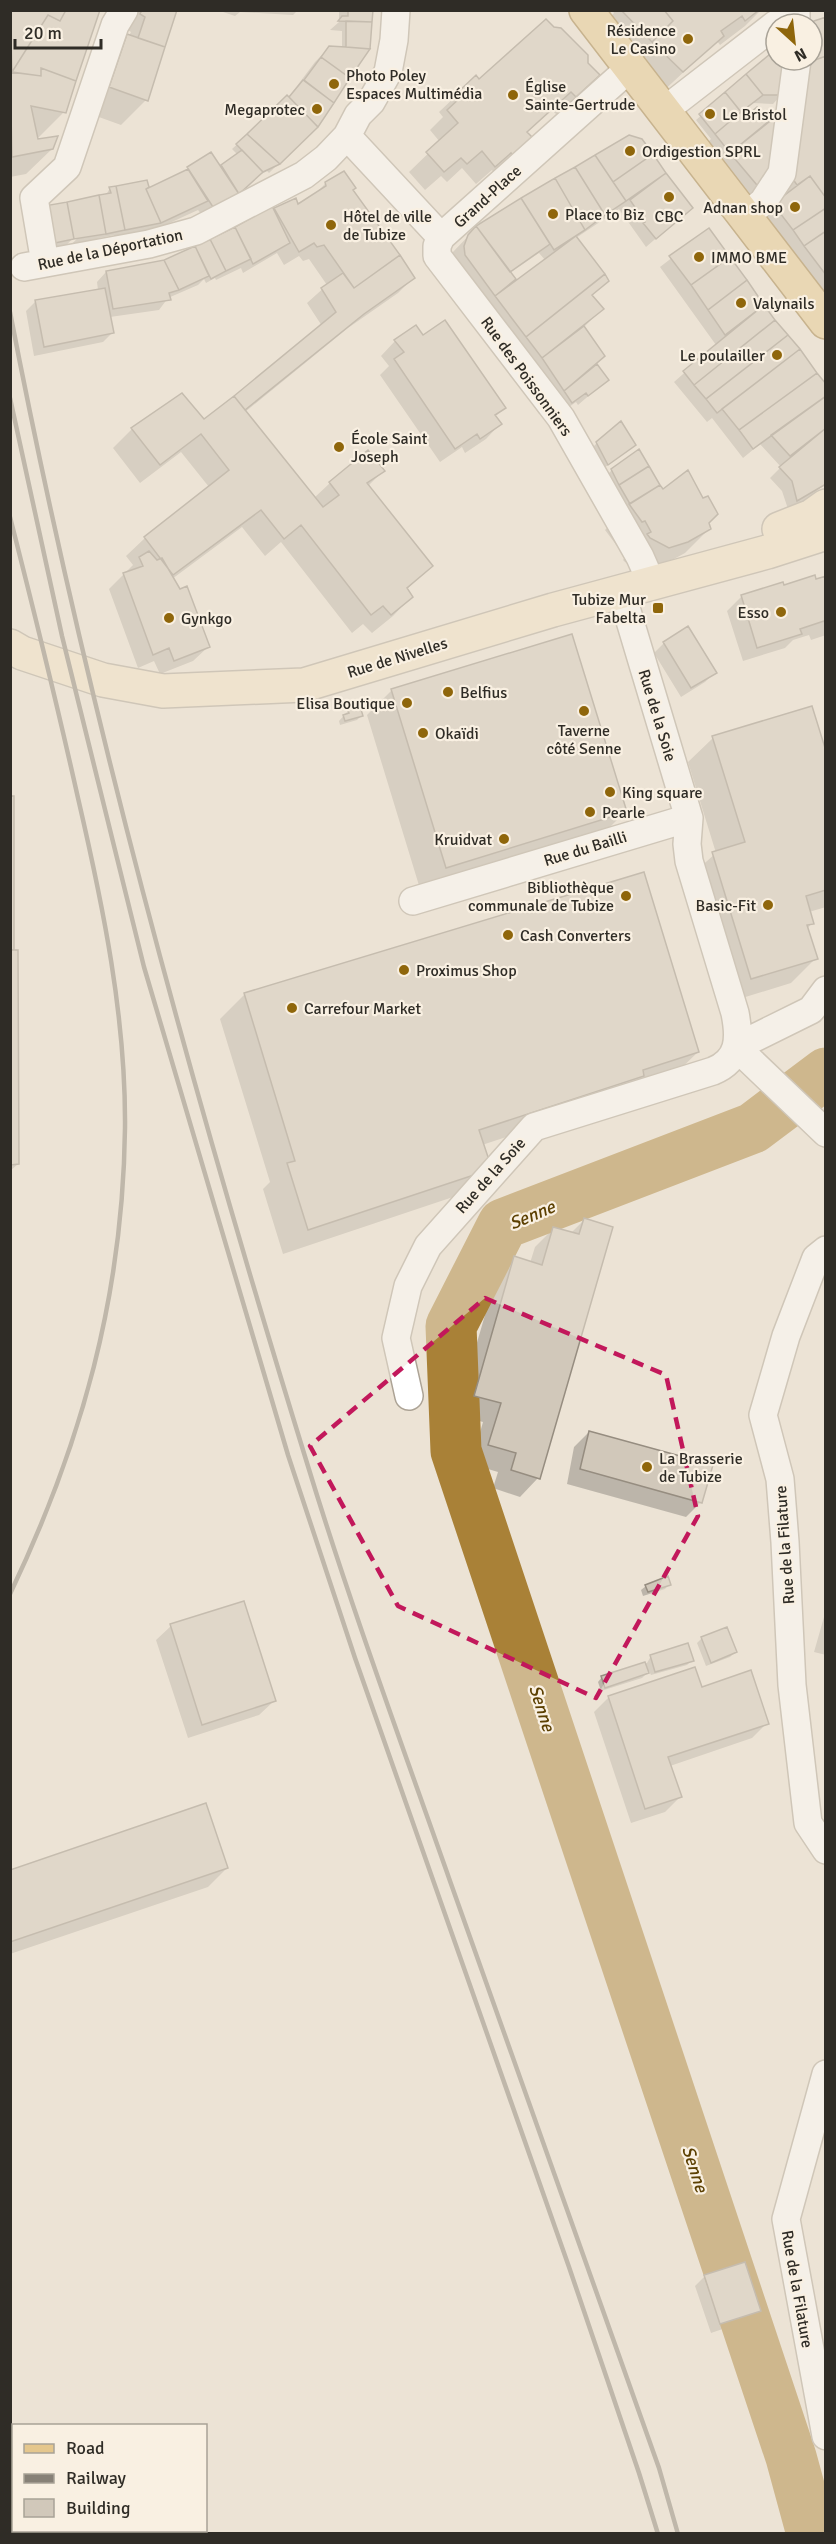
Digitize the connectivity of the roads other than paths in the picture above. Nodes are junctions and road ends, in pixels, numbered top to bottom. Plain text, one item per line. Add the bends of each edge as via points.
1 (124, 10) edge
2 (396, 10) edge
3 (586, 10) edge
4 (764, 33) edge
5 (631, 67) junction
6 (795, 72) edge
7 (665, 110) junction
8 (347, 136) junction
9 (745, 216) junction
10 (441, 237) junction
11 (825, 322) edge
12 (825, 506) edge
13 (825, 533) edge
14 (825, 549) edge
15 (767, 552) junction
16 (651, 582) junction
17 (621, 591) junction
18 (14, 651) edge
19 (689, 818) junction
20 (413, 900) dead end
21 (825, 990) edge
22 (736, 1047) junction
23 (821, 1128) edge
24 (825, 1250) edge
25 (409, 1396) dead end
26 (825, 1850) edge
27 (825, 2074) edge
28 (825, 2436) edge

1 - 8 street, Rue de la Déportation via 115,25 67,167 34,198 34,265 149,244 196,231 304,175
2 - 8 street via 388,72
3 - 5 main road
4 - 7 street
5 - 7 main road
5 - 10 street, Grand-Place
6 - 9 street via 782,173 763,202
7 - 9 main road
8 - 10 street, Grand-Place
9 - 11 main road
10 - 16 street, Rue des Poissonniers via 437,255 561,418
12 - 15 main road via 778,530
13 - 15 main road, Rue de Nivelles
14 - 15 main road, Rue de Nivelles
15 - 16 main road, Rue de Nivelles
16 - 17 main road, Rue de Nivelles
17 - 18 main road, Rue de Nivelles via 304,685 163,691 103,680
17 - 19 street, Rue de la Soie
19 - 20 street, Rue du Bailli
19 - 22 street, Rue de la Soie via 689,861 735,1013 739,1033
21 - 22 street, Rue de la Soie via 811,1010
22 - 23 street
22 - 25 street, Rue de la Soie via 729,1060 713,1071 534,1127 428,1246 408,1286 396,1338
24 - 26 street, Rue de la Filature via 816,1258 786,1336 764,1415 780,1479 792,1685 808,1823
27 - 28 street, Rue de la Filature via 786,2219

